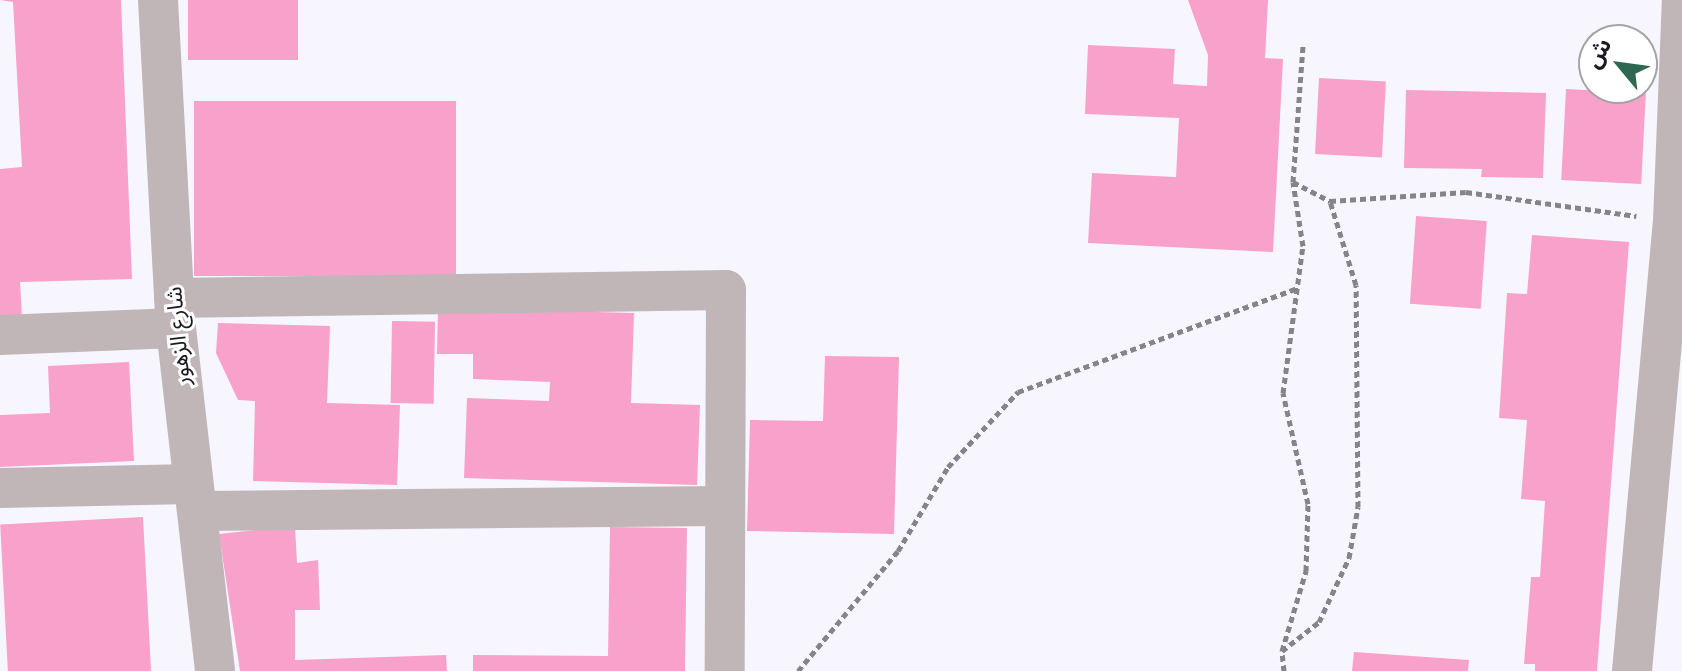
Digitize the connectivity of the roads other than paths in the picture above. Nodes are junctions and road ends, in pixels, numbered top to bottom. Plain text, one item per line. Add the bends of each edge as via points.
1 (158, 0) edge
2 (1682, 0) edge
3 (1679, 163) edge
4 (175, 313) junction
5 (0, 335) edge
6 (0, 488) edge
7 (195, 497) junction
8 (723, 506) junction
9 (215, 671) edge
10 (725, 671) edge
11 (1632, 671) edge

1 - 4 street, شارع الزهور
2 - 3 street
3 - 11 street
4 - 5 street
4 - 7 street, شارع الزهور
4 - 8 street via 726,290
6 - 7 street
7 - 8 street
7 - 9 street, شارع الزهور
8 - 10 street

